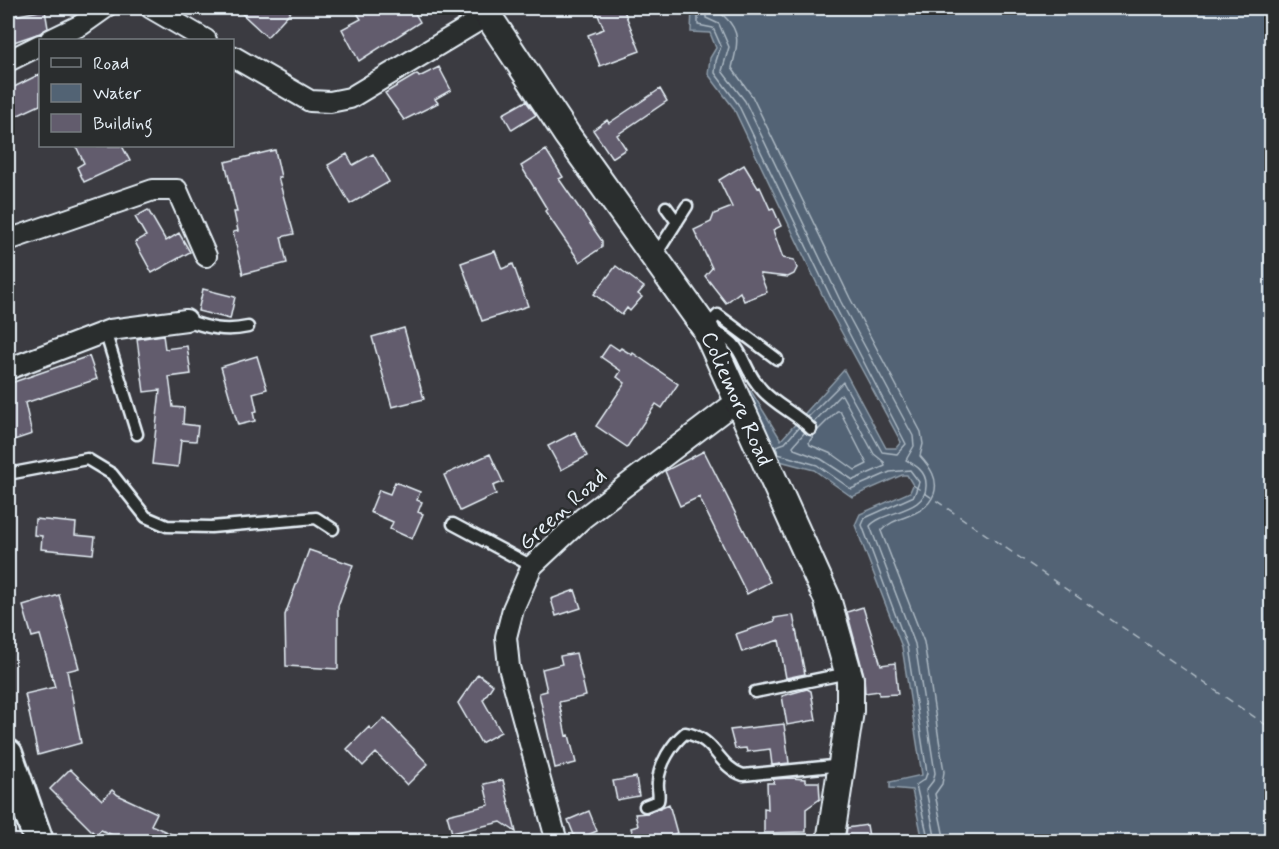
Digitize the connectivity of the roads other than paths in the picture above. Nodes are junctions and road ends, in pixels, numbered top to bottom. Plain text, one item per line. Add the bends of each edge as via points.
1 (105, 8) edge
2 (151, 8) edge
3 (486, 11) edge
4 (52, 39) edge
5 (204, 39) edge
6 (39, 46) edge
7 (234, 57) edge
8 (8, 62) edge
9 (687, 206) dead end
10 (666, 207) dead end
11 (677, 222) junction
12 (8, 240) edge
13 (206, 256) dead end
14 (655, 256) junction
15 (186, 320) joint
16 (248, 327) dead end
17 (705, 328) junction
18 (105, 331) junction
19 (777, 359) dead end
20 (8, 369) edge
21 (737, 401) junction
22 (811, 429) dead end
23 (137, 434) dead end
24 (8, 474) edge
25 (453, 524) dead end
26 (333, 529) dead end
27 (532, 566) junction
28 (848, 673) junction
29 (755, 692) dead end
30 (8, 761) edge
31 (843, 765) junction
32 (645, 806) dead end
33 (39, 842) edge
34 (557, 842) edge
35 (830, 842) edge

1 - 4 street
2 - 5 street
3 - 7 street via 350,98 330,102 310,101
3 - 14 street, Coliemore Road via 567,135
6 - 8 street
9 - 11 lane
10 - 11 lane
11 - 14 lane
12 - 13 street via 153,190 177,190
14 - 17 street, Coliemore Road
15 - 16 lane via 209,329
15 - 18 street
17 - 19 lane via 718,315
17 - 21 street, Coliemore Road
17 - 22 lane via 734,342 764,392
18 - 20 street
18 - 23 lane
21 - 27 street, Green Road via 583,518
21 - 28 street, Coliemore Road via 826,598
24 - 26 lane via 87,459 111,474 146,517 167,526 211,527 316,518
25 - 27 lane
27 - 34 street, Green Road via 513,609 506,637 509,667
28 - 29 lane
28 - 31 street, Coliemore Road via 850,711
30 - 33 main road
31 - 32 lane via 743,776 734,772 699,735 685,733 674,743 661,770 658,801
31 - 35 street, Coliemore Road

